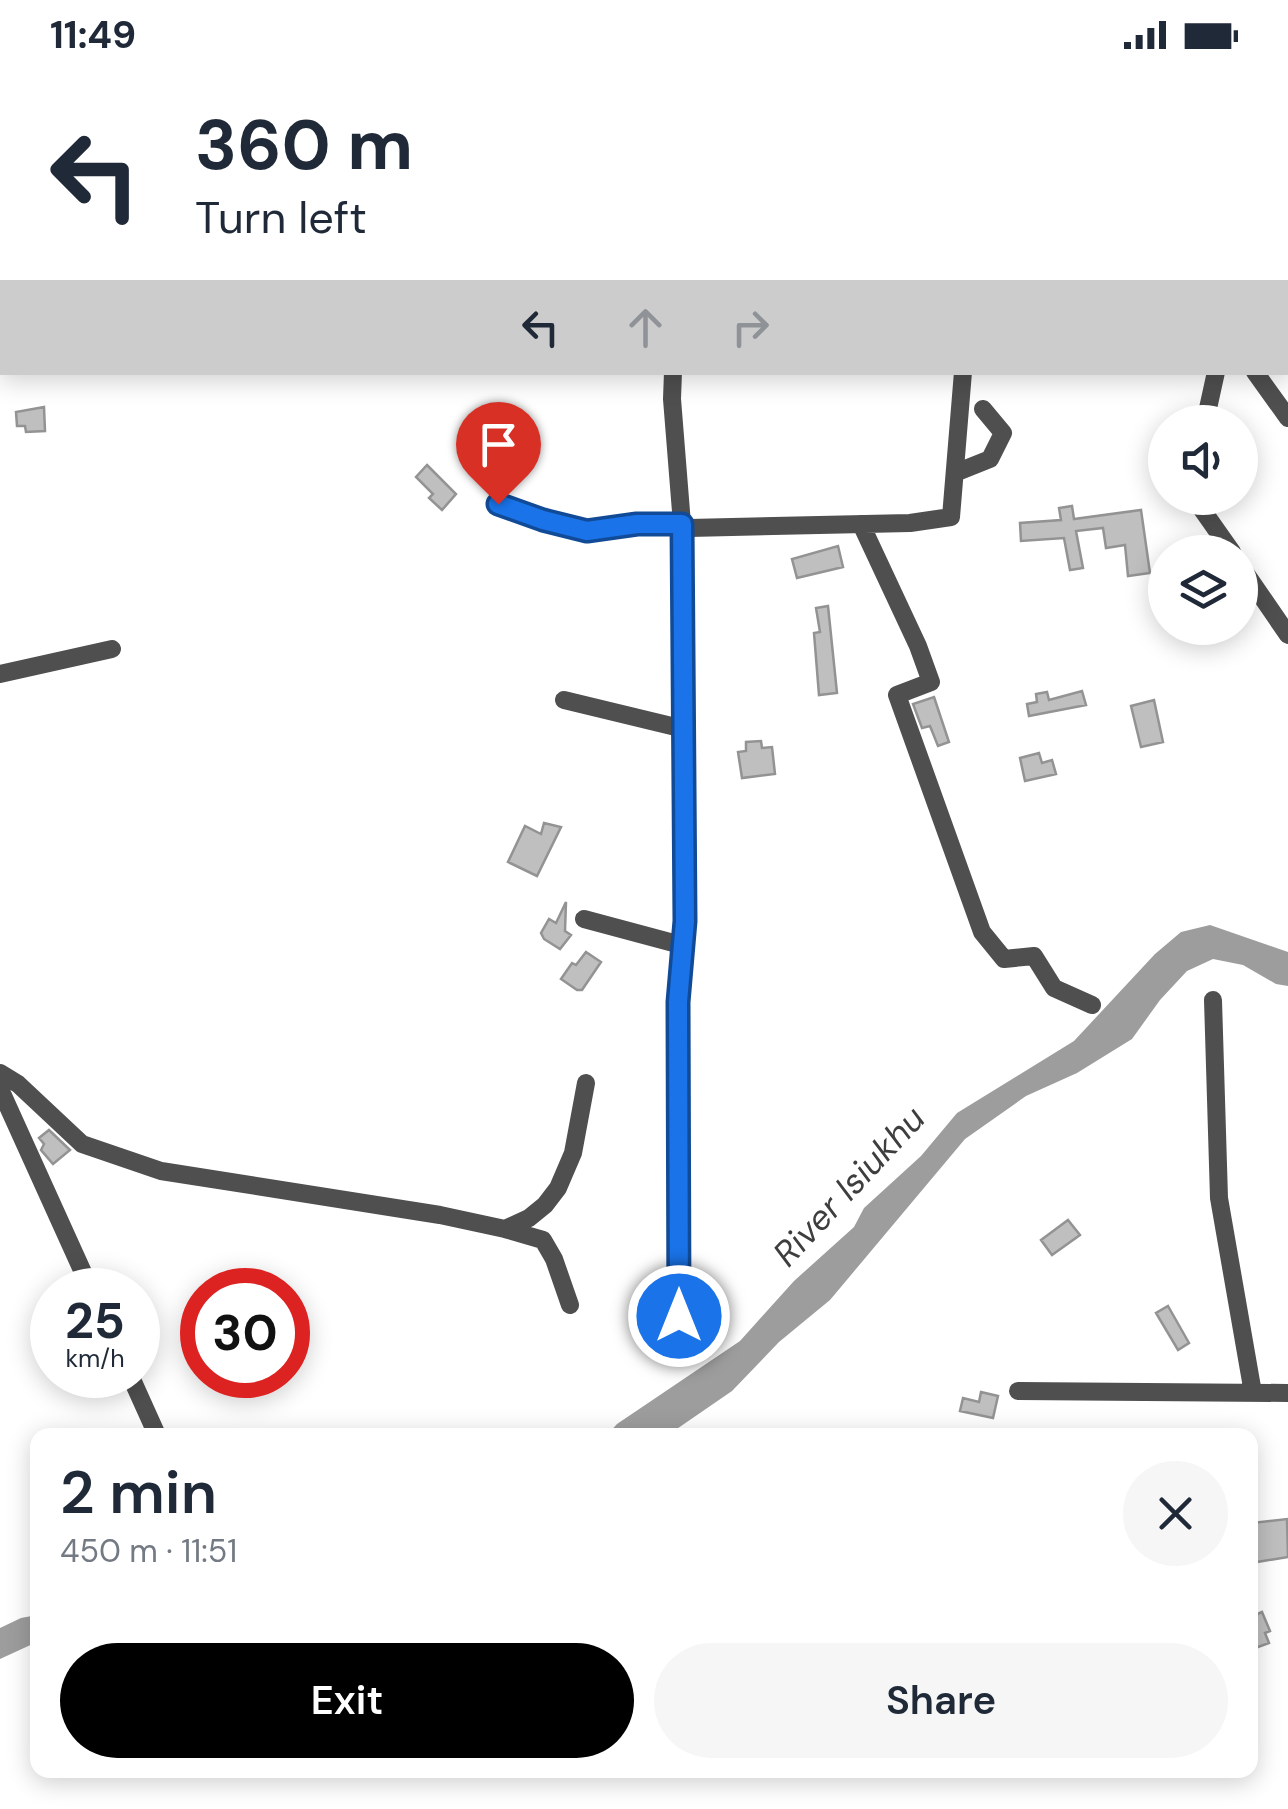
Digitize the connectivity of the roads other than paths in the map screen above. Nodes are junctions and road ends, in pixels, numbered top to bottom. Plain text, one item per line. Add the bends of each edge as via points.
1 (673, 375) edge
2 (963, 375) edge
3 (1215, 375) edge
4 (1257, 375) edge
5 (1209, 405) edge
6 (983, 409) dead end
7 (1288, 418) edge
8 (955, 473) junction
9 (498, 504) dead end
10 (682, 524) junction
11 (861, 524) junction
12 (1258, 591) edge
13 (1288, 635) edge
14 (112, 650) dead end
15 (0, 674) edge
16 (564, 700) dead end
17 (684, 728) junction
18 (584, 919) dead end
19 (681, 945) junction
20 (1213, 1000) dead end
21 (1092, 1005) dead end
22 (0, 1073) edge
23 (586, 1083) dead end
24 (0, 1089) edge
25 (505, 1229) junction
26 (81, 1268) edge
27 (570, 1305) dead end
28 (680, 1354) dead end
29 (1018, 1391) dead end
30 (1253, 1393) junction
31 (1288, 1394) edge
32 (140, 1398) edge
33 (154, 1428) edge

1 - 10 street
2 - 8 street
3 - 5 street
4 - 7 street
6 - 8 street via 1003,432 990,459
8 - 11 street via 951,517
9 - 10 street via 587,531
10 - 11 street
10 - 17 street
11 - 21 street via 931,682 897,694 982,932 1004,959 1034,956 1054,988
12 - 13 street
14 - 15 street
16 - 17 street
17 - 19 street
18 - 19 street
19 - 28 street
20 - 30 street via 1219,1198
22 - 25 street via 82,1144 161,1171
23 - 25 street via 573,1153 558,1188 528,1218
24 - 26 street
25 - 27 street via 543,1240
29 - 30 street
30 - 31 street
32 - 33 street

